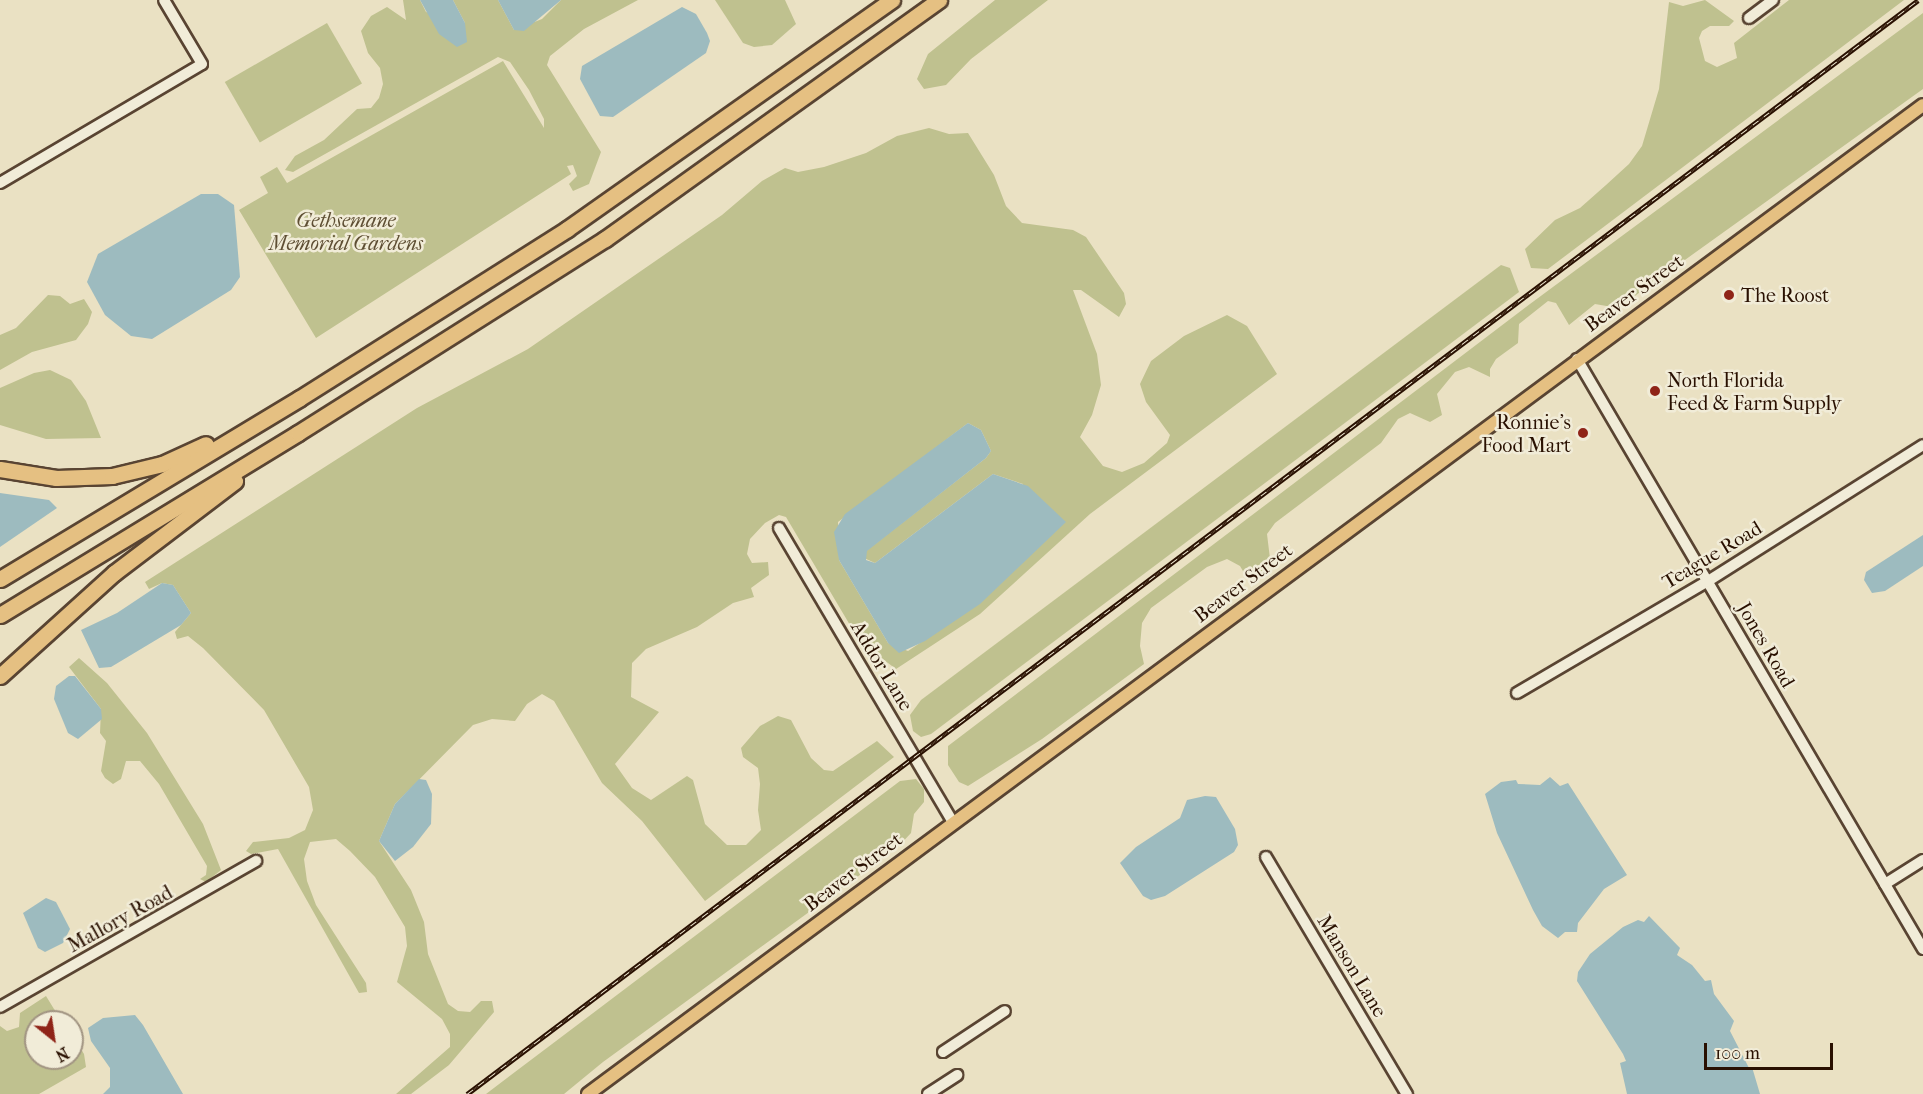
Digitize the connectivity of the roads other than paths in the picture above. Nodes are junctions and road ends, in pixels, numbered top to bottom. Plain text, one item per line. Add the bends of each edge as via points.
1 (164, 0) edge
2 (892, 0) edge
3 (939, 0) edge
4 (1773, 0) edge
5 (1749, 18) dead end
6 (1923, 105) edge
7 (0, 183) edge
8 (1577, 358) junction
9 (300, 398) junction
10 (298, 433) junction
11 (1923, 445) edge
12 (0, 469) edge
13 (779, 528) dead end
14 (0, 579) edge
15 (1708, 581) junction
16 (0, 615) edge
17 (0, 676) edge
18 (1517, 693) dead end
19 (953, 822) junction
20 (1266, 857) dead end
21 (1923, 860) edge
22 (256, 861) dead end
23 (1885, 884) junction
24 (1923, 949) edge
25 (0, 1007) edge
26 (1005, 1011) dead end
27 (942, 1052) dead end
28 (957, 1076) dead end
29 (588, 1094) edge
30 (927, 1094) edge
31 (1407, 1094) edge

1 - 7 street via 202,64
2 - 9 highway via 567,229
3 - 10 highway via 605,239
4 - 5 street
6 - 8 main road, Beaver Street
8 - 15 street, Jones Road
8 - 19 main road, Beaver Street
9 - 12 highway via 260,411 201,447 162,464 112,476 56,478
9 - 14 highway
10 - 16 highway
10 - 17 highway via 145,548
11 - 15 street, Teague Road
13 - 19 street, Addor Lane
15 - 18 street, Teague Road
15 - 23 street, Jones Road
19 - 29 main road, Beaver Street
20 - 31 street, Manson Lane
21 - 23 street
22 - 25 street, Mallory Road
23 - 24 street, Jones Road
26 - 27 street
28 - 30 street

